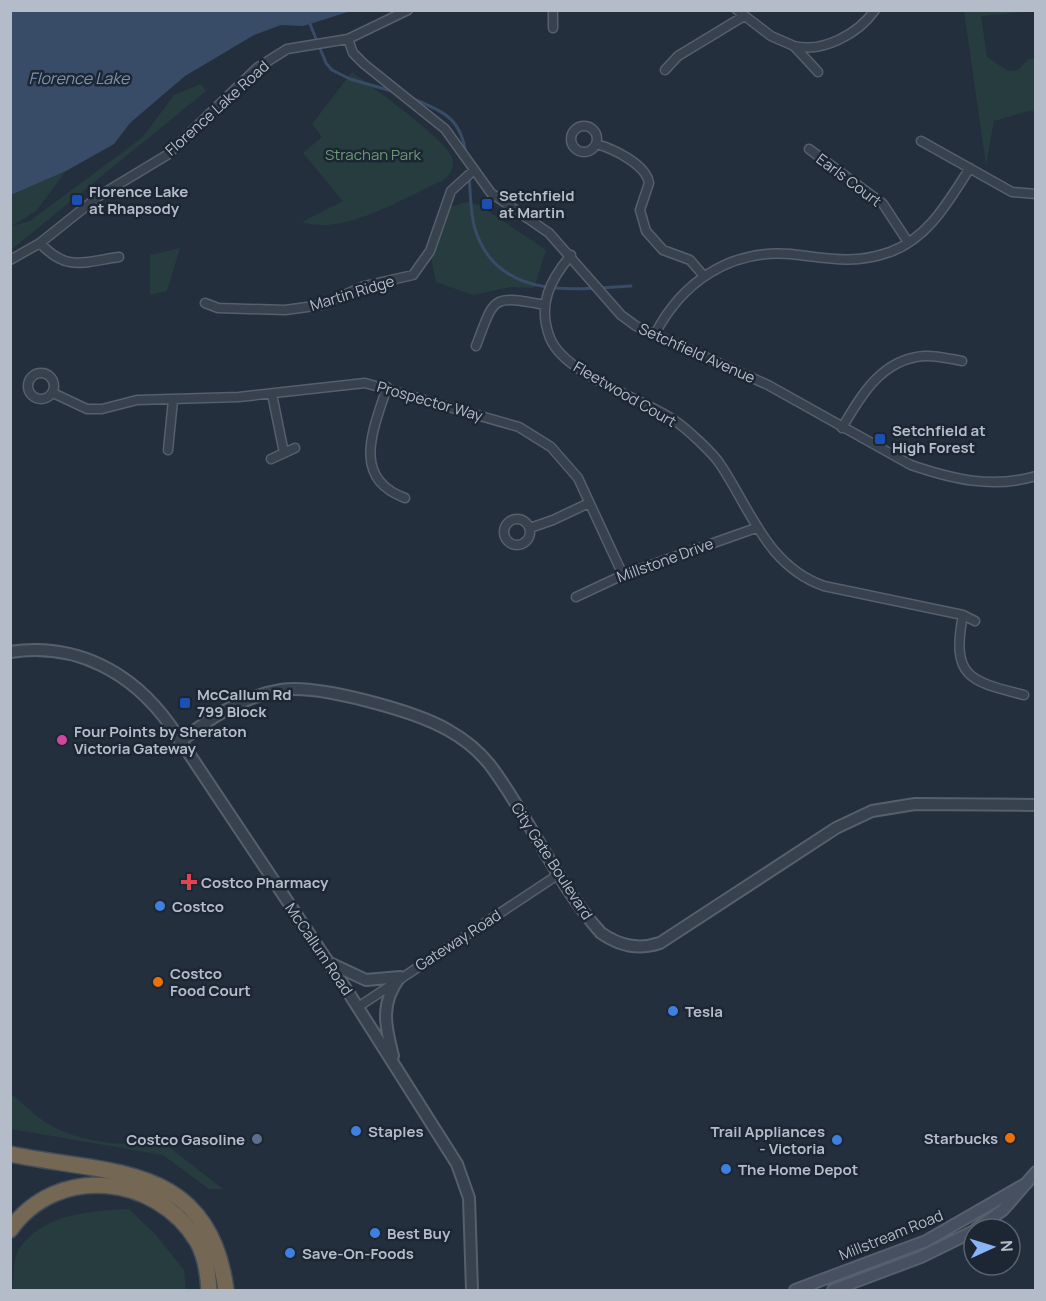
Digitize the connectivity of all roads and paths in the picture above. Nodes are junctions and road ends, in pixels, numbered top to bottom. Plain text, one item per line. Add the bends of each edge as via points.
1 (408, 10) edge
2 (553, 10) edge
3 (875, 10) edge
4 (740, 13) edge
5 (553, 28) dead end
6 (348, 39) junction
7 (794, 46) junction
8 (665, 70) dead end
9 (818, 72) dead end
10 (921, 141) dead end
11 (597, 144) dead end
12 (809, 149) dead end
13 (970, 168) junction
14 (474, 170) junction
15 (1035, 194) edge
16 (908, 242) junction
17 (39, 243) junction
18 (571, 255) junction
19 (119, 257) dead end
20 (10, 260) edge
21 (704, 275) junction
22 (205, 303) dead end
23 (545, 305) junction
24 (655, 334) junction
25 (476, 346) dead end
26 (962, 361) dead end
27 (387, 387) junction
28 (53, 393) dead end
29 (272, 394) junction
30 (173, 400) junction
31 (842, 428) junction
32 (295, 448) dead end
33 (168, 450) dead end
34 (284, 453) junction
35 (270, 459) dead end
36 (1035, 476) edge
37 (405, 498) dead end
38 (589, 503) junction
39 (530, 528) dead end
40 (756, 528) junction
41 (623, 574) junction
42 (576, 597) dead end
43 (963, 615) junction
44 (975, 621) dead end
45 (10, 652) edge
46 (1024, 695) dead end
47 (180, 742) junction
48 (1035, 805) edge
49 (559, 874) junction
50 (327, 961) junction
51 (400, 977) junction
52 (358, 1007) junction
53 (395, 1064) junction
54 (10, 1154) edge
55 (1035, 1172) edge
56 (1027, 1183) junction
57 (993, 1217) edge
58 (10, 1230) edge
59 (962, 1236) edge
60 (209, 1290) edge
61 (226, 1290) edge
62 (472, 1290) edge
63 (795, 1290) edge
64 (833, 1290) edge

1 - 6 street, Florence Lake Road
2 - 5 street
3 - 7 street via 853,31 824,46
4 - 7 street via 771,36
4 - 8 street via 678,56
6 - 14 street, Setchfield Avenue via 364,64 445,129
6 - 17 street, Florence Lake Road via 286,50 257,68 167,154 99,196
7 - 9 street
10 - 13 street
11 - 21 street via 610,148 646,173 649,188 640,210 646,231 663,250 690,260
12 - 16 street, Earls Court via 883,204
13 - 15 street via 1012,192
13 - 16 street via 934,223
14 - 18 street, Setchfield Avenue via 491,193 549,233
14 - 22 street, Martin Ridge via 451,191 430,251 413,275 364,286 322,304 285,310 218,308
16 - 21 street via 891,252 863,259 835,261 760,254 732,261
17 - 19 street via 62,262
17 - 20 street, Florence Lake Road
18 - 23 street, Fleetwood Court via 553,276
18 - 24 street, Setchfield Avenue via 612,308
21 - 24 street via 678,297
23 - 25 street via 511,299 495,302
23 - 40 street, Fleetwood Court via 550,340 563,357 674,420 719,463
24 - 31 street, Setchfield Avenue via 741,372
26 - 31 street via 925,355 897,363 864,391
27 - 29 street, Prospector Way via 347,383
27 - 37 street via 372,437 371,459 387,492
27 - 38 street, Prospector Way via 519,427 551,447 578,478
28 - 30 street, Prospector Way via 87,409 137,400
29 - 30 street, Prospector Way
29 - 34 street
30 - 33 street
31 - 36 street, Setchfield Avenue via 889,455 936,474 999,483
32 - 34 street
34 - 35 street
38 - 39 street
38 - 41 street, Prospector Way
40 - 41 street, Millstone Drive
40 - 43 street, Fleetwood Court via 788,565 815,582
41 - 42 street, Millstone Drive
43 - 44 street, Fleetwood Court
43 - 46 street via 958,653 969,674 988,686
45 - 47 street, McCallum Road via 82,656 119,674 149,698
47 - 49 street, City Gate Boulevard via 240,703 290,689 332,692 424,720 465,741 490,765
47 - 50 street, McCallum Road
48 - 49 street, City Gate Boulevard via 915,804 872,811 836,828 669,938 650,946 628,946 601,933
49 - 51 street, Gateway Road
50 - 51 street via 366,980
50 - 52 street, McCallum Road
51 - 52 street, Gateway Road
51 - 53 street via 385,1009 385,1026
52 - 53 street, McCallum Road
53 - 62 street, McCallum Road via 447,1145 463,1178 469,1198
54 - 61 highway via 137,1175 163,1186 203,1223 216,1250
55 - 56 main road, Millstream Road
56 - 57 main road, Millstream Road
56 - 63 main road, Millstream Road via 926,1240
58 - 60 highway via 37,1203 62,1190 91,1184 124,1186 150,1195 177,1215 198,1242
59 - 64 main road, Millstream Road via 921,1257

